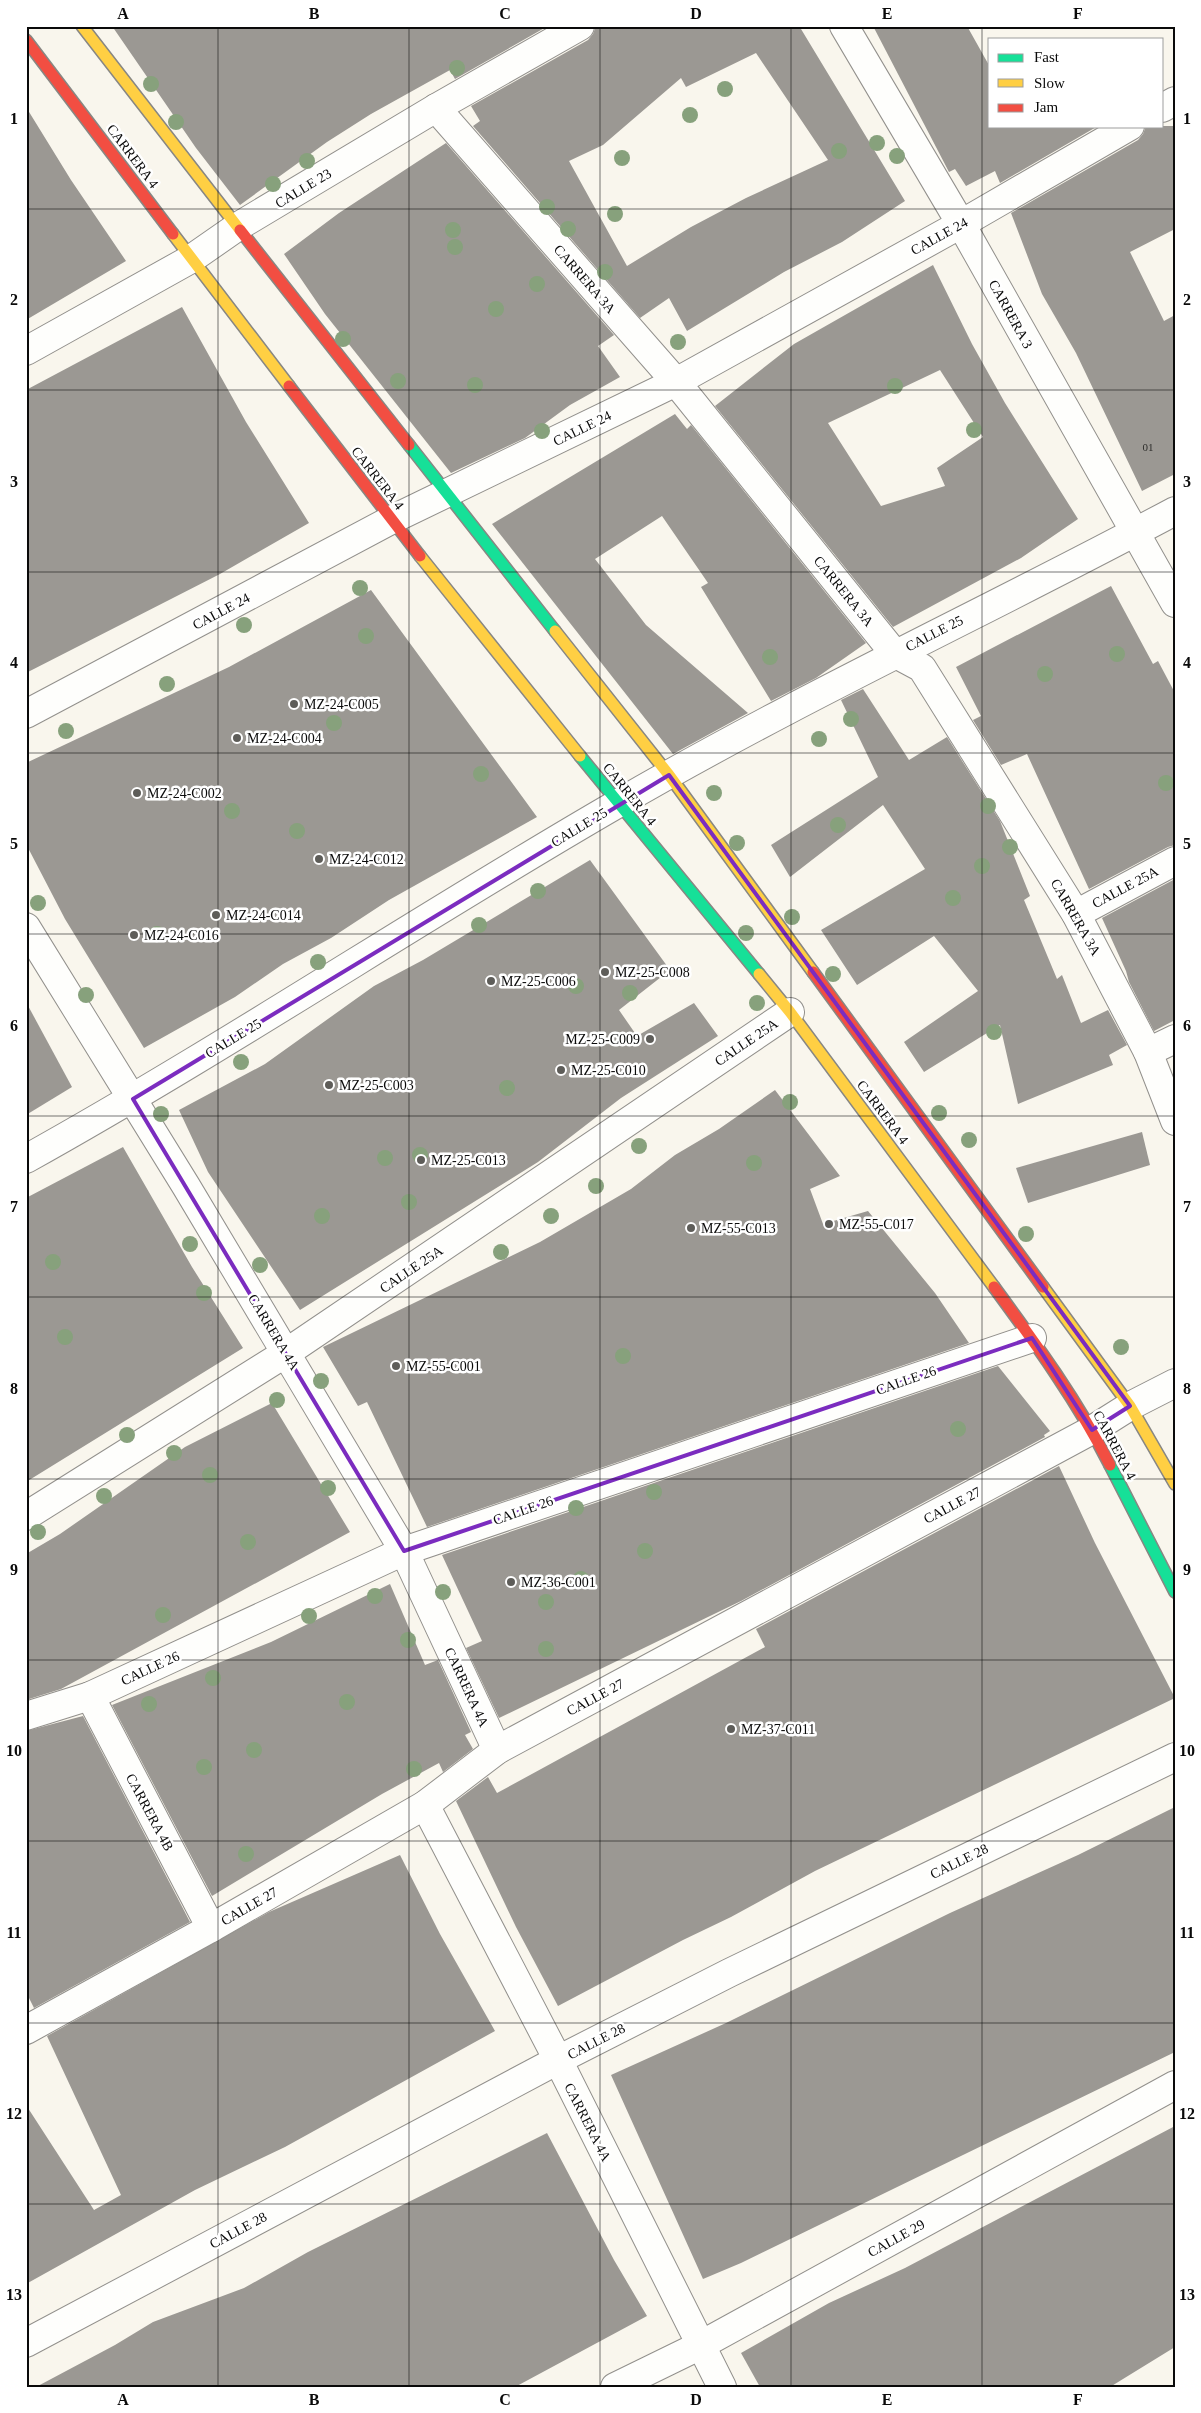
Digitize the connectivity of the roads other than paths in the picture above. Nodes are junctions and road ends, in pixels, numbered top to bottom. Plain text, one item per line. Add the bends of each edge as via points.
1 (82, 26) edge
2 (580, 26) edge
3 (844, 26) edge
4 (26, 40) edge
5 (436, 108) junction
6 (1127, 128) edge
7 (961, 224) junction
8 (237, 227) junction
9 (191, 259) junction
10 (26, 351) edge
11 (676, 382) junction
12 (448, 493) junction
13 (1175, 511) edge
14 (391, 520) junction
15 (1134, 533) junction
16 (1175, 603) edge
17 (894, 653) junction
18 (26, 714) edge
19 (669, 775) junction
20 (618, 803) junction
21 (1175, 861) edge
22 (1076, 914) junction
23 (26, 927) edge
24 (790, 1012) junction
25 (1175, 1040) edge
26 (1148, 1052) junction
27 (133, 1099) junction
28 (1175, 1121) edge
29 (26, 1159) edge
30 (1032, 1338) junction
31 (286, 1353) junction
32 (1175, 1383) edge
33 (1130, 1406) junction
34 (1092, 1430) junction
35 (1175, 1484) edge
36 (26, 1516) edge
37 (404, 1551) junction
38 (1175, 1592) edge
39 (90, 1696) junction
40 (26, 1716) edge
41 (497, 1750) junction
42 (1175, 1757) edge
43 (425, 1805) junction
44 (211, 1928) junction
45 (26, 2030) edge
46 (558, 2060) junction
47 (1175, 2085) edge
48 (26, 2343) edge
49 (701, 2345) junction
50 (615, 2387) edge
51 (722, 2387) edge

1 - 8 main road, CARRERA 4
2 - 5 street, CALLE 23
3 - 7 street, CARRERA 3
4 - 9 main road, CARRERA 4
5 - 8 street, CALLE 23
5 - 11 street, CARRERA 3A
6 - 7 street, CALLE 24
7 - 11 street, CALLE 24
7 - 15 street, CARRERA 3
8 - 9 street, CALLE 23
8 - 12 main road, CARRERA 4
9 - 10 street, CALLE 23
9 - 14 main road, CARRERA 4
11 - 12 street, CALLE 24
11 - 17 street, CARRERA 3A
12 - 14 street, CALLE 24
12 - 19 main road, CARRERA 4
13 - 15 street, CALLE 25
14 - 18 street, CALLE 24
14 - 20 main road, CARRERA 4
15 - 16 street, CARRERA 3
15 - 17 street, CALLE 25
17 - 19 street, CALLE 25
17 - 22 street, CARRERA 3A via 922,668
19 - 20 street, CALLE 25
19 - 33 main road, CARRERA 4
20 - 24 main road, CARRERA 4
20 - 27 street, CALLE 25
21 - 22 street, CALLE 25A
22 - 26 street, CARRERA 3A
23 - 27 street, CARRERA 4A
24 - 30 main road, CARRERA 4
24 - 31 street, CALLE 25A
25 - 26 street
26 - 28 street, CARRERA 3A
27 - 29 street, CALLE 25
27 - 31 street, CARRERA 4A
30 - 34 main road, CARRERA 4
30 - 37 street, CALLE 26
31 - 36 street, CALLE 25A
31 - 37 street, CARRERA 4A
32 - 33 street, CALLE 27
33 - 34 street, CALLE 27
33 - 35 main road, CARRERA 4
34 - 38 main road, CARRERA 4
34 - 41 street, CALLE 27
37 - 39 street, CALLE 26
37 - 41 street, CARRERA 4A
39 - 40 street, CALLE 26
39 - 44 street, CARRERA 4B
41 - 43 street, CALLE 27
42 - 46 street, CALLE 28 via 729,1972
43 - 44 street, CALLE 27
43 - 46 street, CARRERA 4A
44 - 45 street, CALLE 27
46 - 48 street, CALLE 28
46 - 49 street, CARRERA 4A
47 - 49 street, CALLE 29
49 - 50 street, CALLE 29
49 - 51 street, CARRERA 4A

